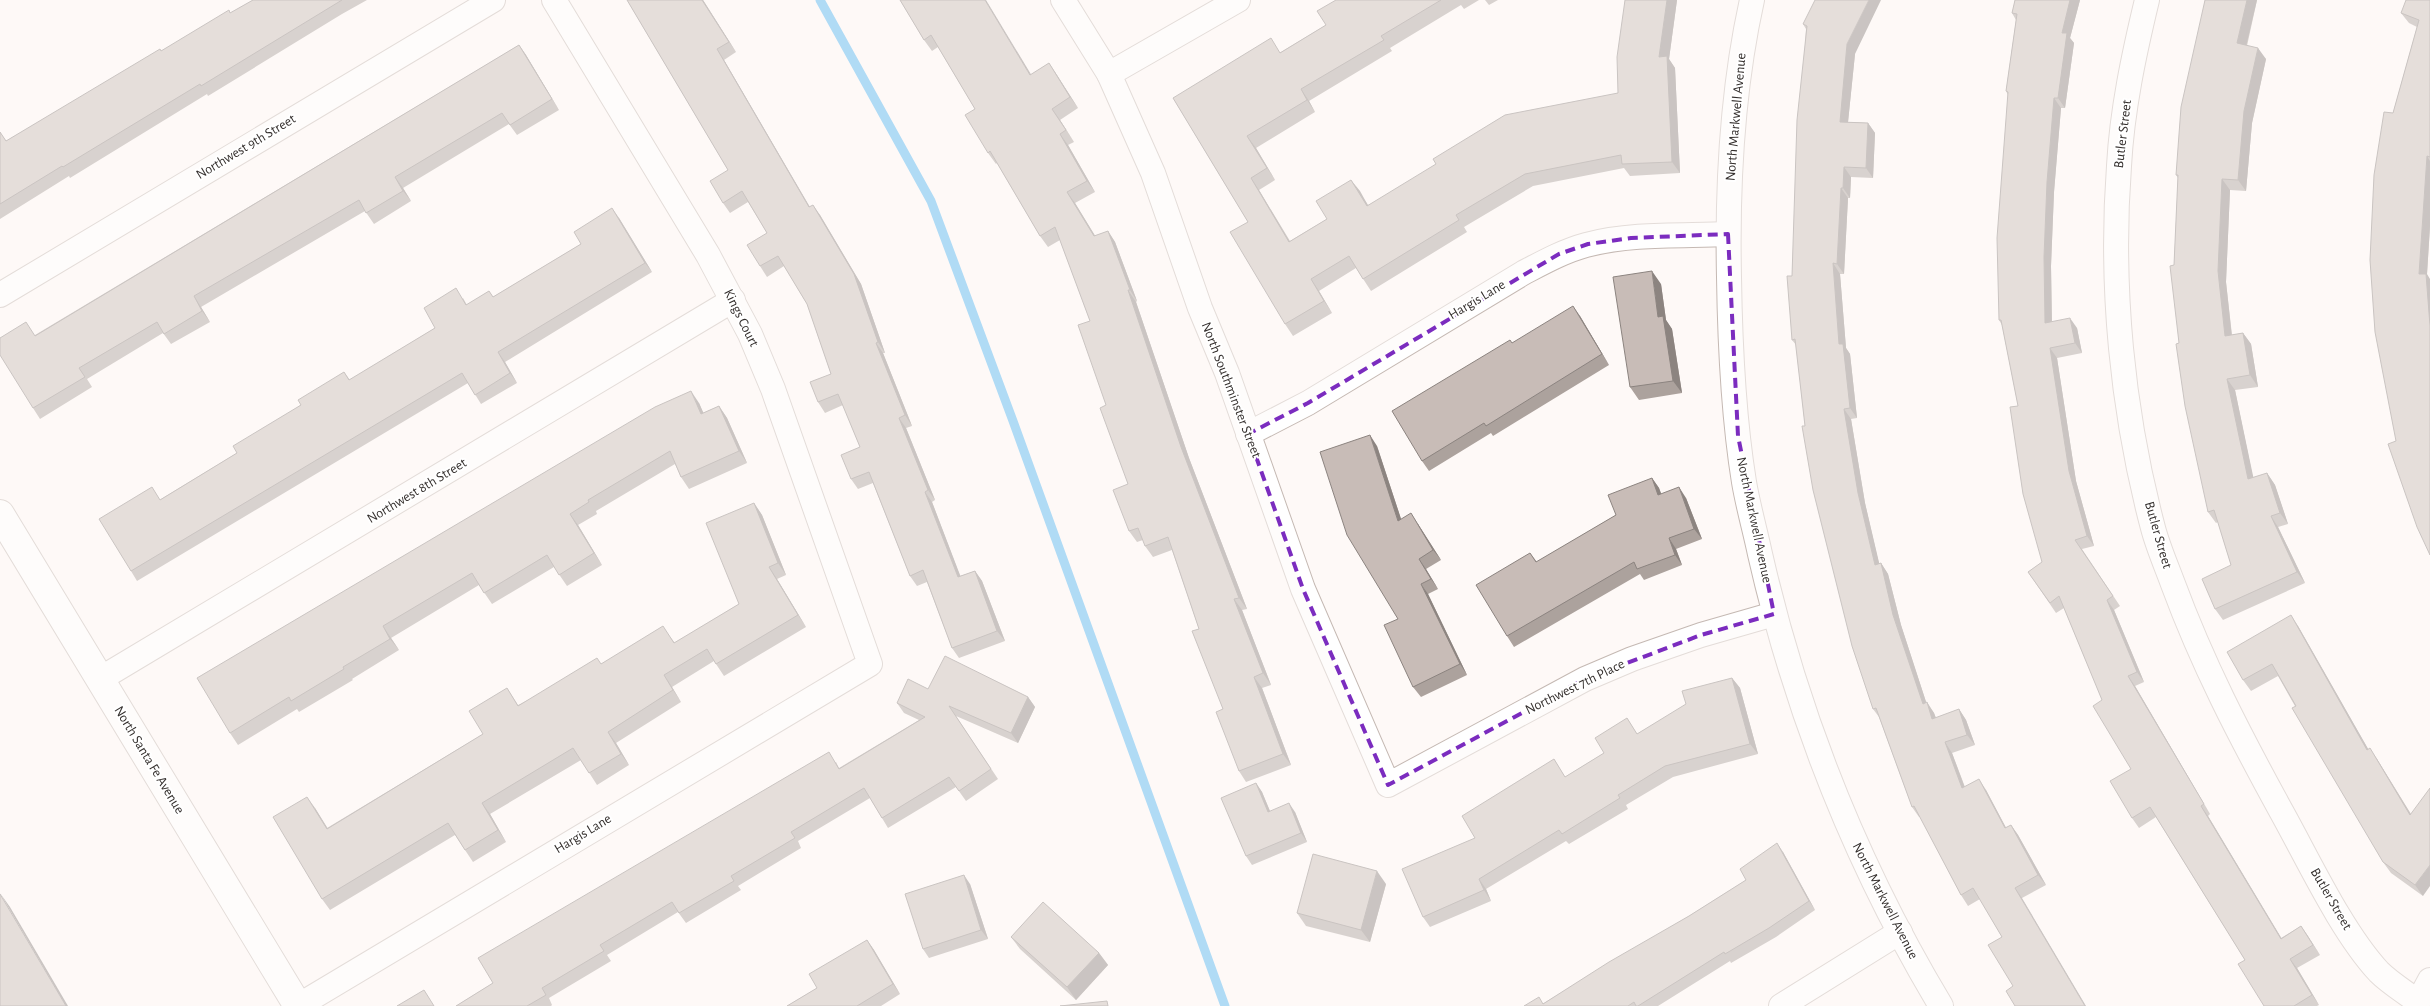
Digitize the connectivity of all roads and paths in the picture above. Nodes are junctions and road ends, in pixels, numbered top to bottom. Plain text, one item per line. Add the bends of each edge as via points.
1 (493, 0) edge
2 (554, 0) edge
3 (1063, 0) edge
4 (1238, 0) edge
5 (1752, 0) edge
6 (2147, 0) edge
7 (1109, 74) junction
8 (1728, 234) junction
9 (0, 295) edge
10 (733, 300) junction
11 (1248, 434) junction
12 (0, 514) edge
13 (1774, 614) junction
14 (870, 664) joint
15 (100, 679) junction
16 (1388, 785) joint
17 (1900, 932) junction
18 (2430, 980) edge
19 (2417, 1004) edge
20 (298, 1006) edge
21 (1781, 1006) edge
22 (1941, 1006) edge

1 - 9 street, Northwest 9th Street
2 - 10 street, Kings Court
3 - 7 street, North Southminster Street
4 - 7 street
5 - 8 street, North Markwell Avenue via 1744,33 1731,149
6 - 19 street, Butler Street via 2132,65 2119,165 2117,243 2119,328 2132,424 2153,529 2202,659 2234,725 2358,945 2380,973
7 - 11 street, North Southminster Street via 1153,173
8 - 11 street, Hargis Lane via 1631,238 1588,244 1559,254 1308,403
8 - 13 street, North Markwell Avenue via 1730,343 1738,436 1744,484
10 - 14 street, Kings Court via 773,389
10 - 15 street, Northwest 8th Street
11 - 16 street, North Southminster Street via 1302,589
12 - 15 main road, North Santa Fe Avenue
13 - 16 street, Northwest 7th Place via 1632,659 1585,680
13 - 17 street, North Markwell Avenue via 1825,768 1853,837
14 - 20 street, Hargis Lane
15 - 20 main road, North Santa Fe Avenue
17 - 21 street
17 - 22 street, North Markwell Avenue
18 - 19 street

